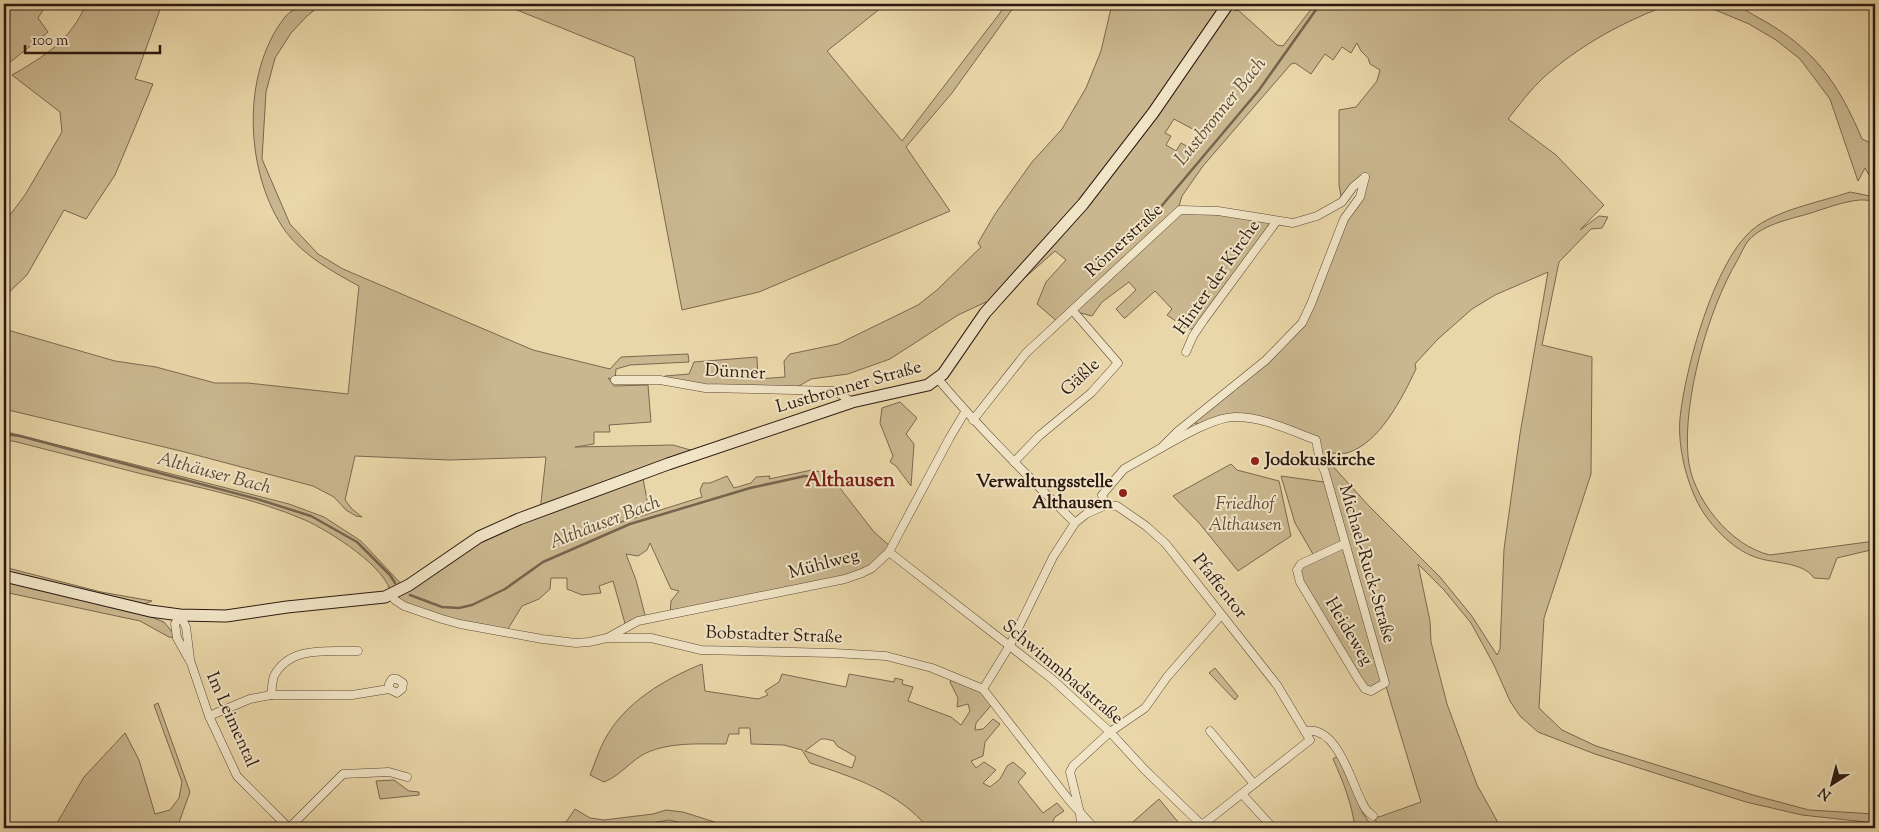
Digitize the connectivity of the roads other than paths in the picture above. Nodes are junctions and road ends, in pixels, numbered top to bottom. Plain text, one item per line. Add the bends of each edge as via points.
1 (1228, 4) edge
2 (1365, 177) joint
3 (1276, 222) junction
4 (1073, 310) junction
5 (1186, 352) dead end
6 (615, 380) dead end
7 (938, 380) junction
8 (852, 402) junction
9 (966, 412) junction
10 (974, 420) junction
11 (1160, 448) junction
12 (1014, 462) junction
13 (1106, 505) junction
14 (1075, 523) junction
15 (1344, 544) junction
16 (888, 552) junction
17 (4, 576) edge
18 (391, 595) junction
19 (180, 615) junction
20 (1221, 615) junction
21 (607, 638) junction
22 (1010, 646) junction
23 (358, 652) dead end
24 (1384, 683) joint
25 (389, 689) dead end
26 (983, 690) junction
27 (271, 695) junction
28 (209, 716) junction
29 (1210, 731) dead end
30 (1305, 731) junction
31 (1110, 732) junction
32 (407, 777) dead end
33 (1254, 784) junction
34 (1242, 794) junction
35 (1080, 813) junction
36 (1373, 816) dead end
37 (1204, 827) edge
38 (289, 828) edge
39 (1081, 828) edge
40 (1094, 828) edge
41 (1273, 828) edge

1 - 7 street, Lustbronner Straße via 1153,113 1083,204 985,313
2 - 3 street, Römerstraße via 1342,202 1317,216 1293,223
2 - 11 street, Michael-Ruck-Straße via 1360,197 1344,219 1302,323 1266,360
3 - 4 street, Römerstraße via 1218,211 1180,210
3 - 5 street, Hinter der Kirche via 1198,328
4 - 10 street, Römerstraße via 1026,353
4 - 12 street, Gäßle via 1118,362 1091,393 1039,436
6 - 8 street, Dünner via 660,380 704,388 835,391
7 - 8 street, Lustbronner Straße
7 - 9 street
8 - 18 street, Lustbronner Straße via 668,464 496,528
9 - 10 street
9 - 16 street, Mühlweg
10 - 12 street
11 - 13 street, Michael-Ruck-Straße via 1124,469 1102,495
11 - 15 street, Michael-Ruck-Straße via 1205,425 1233,416 1268,421 1316,440
12 - 14 street
13 - 14 street
13 - 20 street, Pfaffentor via 1118,506 1166,544
14 - 22 street via 1053,556
15 - 24 street, Michael-Ruck-Straße
15 - 24 street, Heideweg via 1301,564 1297,570 1300,582 1365,689 1371,691
16 - 21 street, Mühlweg via 872,568 854,576 638,621
16 - 22 street, Schwimmbadstraße
17 - 19 street via 150,611
18 - 19 street via 226,616
18 - 21 street, Bobstadter Straße via 404,606 460,624 576,643
19 - 28 street, Im Leimental via 186,627 190,663
20 - 30 street, Pfaffentor via 1277,684
20 - 31 street via 1167,677 1145,708
21 - 26 street, Bobstadter Straße via 651,638 701,650 886,656 932,668
22 - 26 street
22 - 31 street, Schwimmbadstraße
23 - 27 street via 305,652 294,656 273,678
25 - 27 street via 352,695
26 - 35 street, Bobstadter Straße
27 - 28 street via 250,698
28 - 38 street, Im Leimental via 237,776
29 - 33 street
30 - 33 street, Pfaffentor via 1310,740
30 - 36 street via 1312,730 1326,738 1341,754 1363,806
31 - 35 street via 1072,766 1070,772
31 - 37 street, Schwimmbadstraße
32 - 38 street via 389,772 343,774
33 - 34 street
34 - 37 street
34 - 41 street
35 - 39 street
35 - 40 street, Bobstadter Straße

